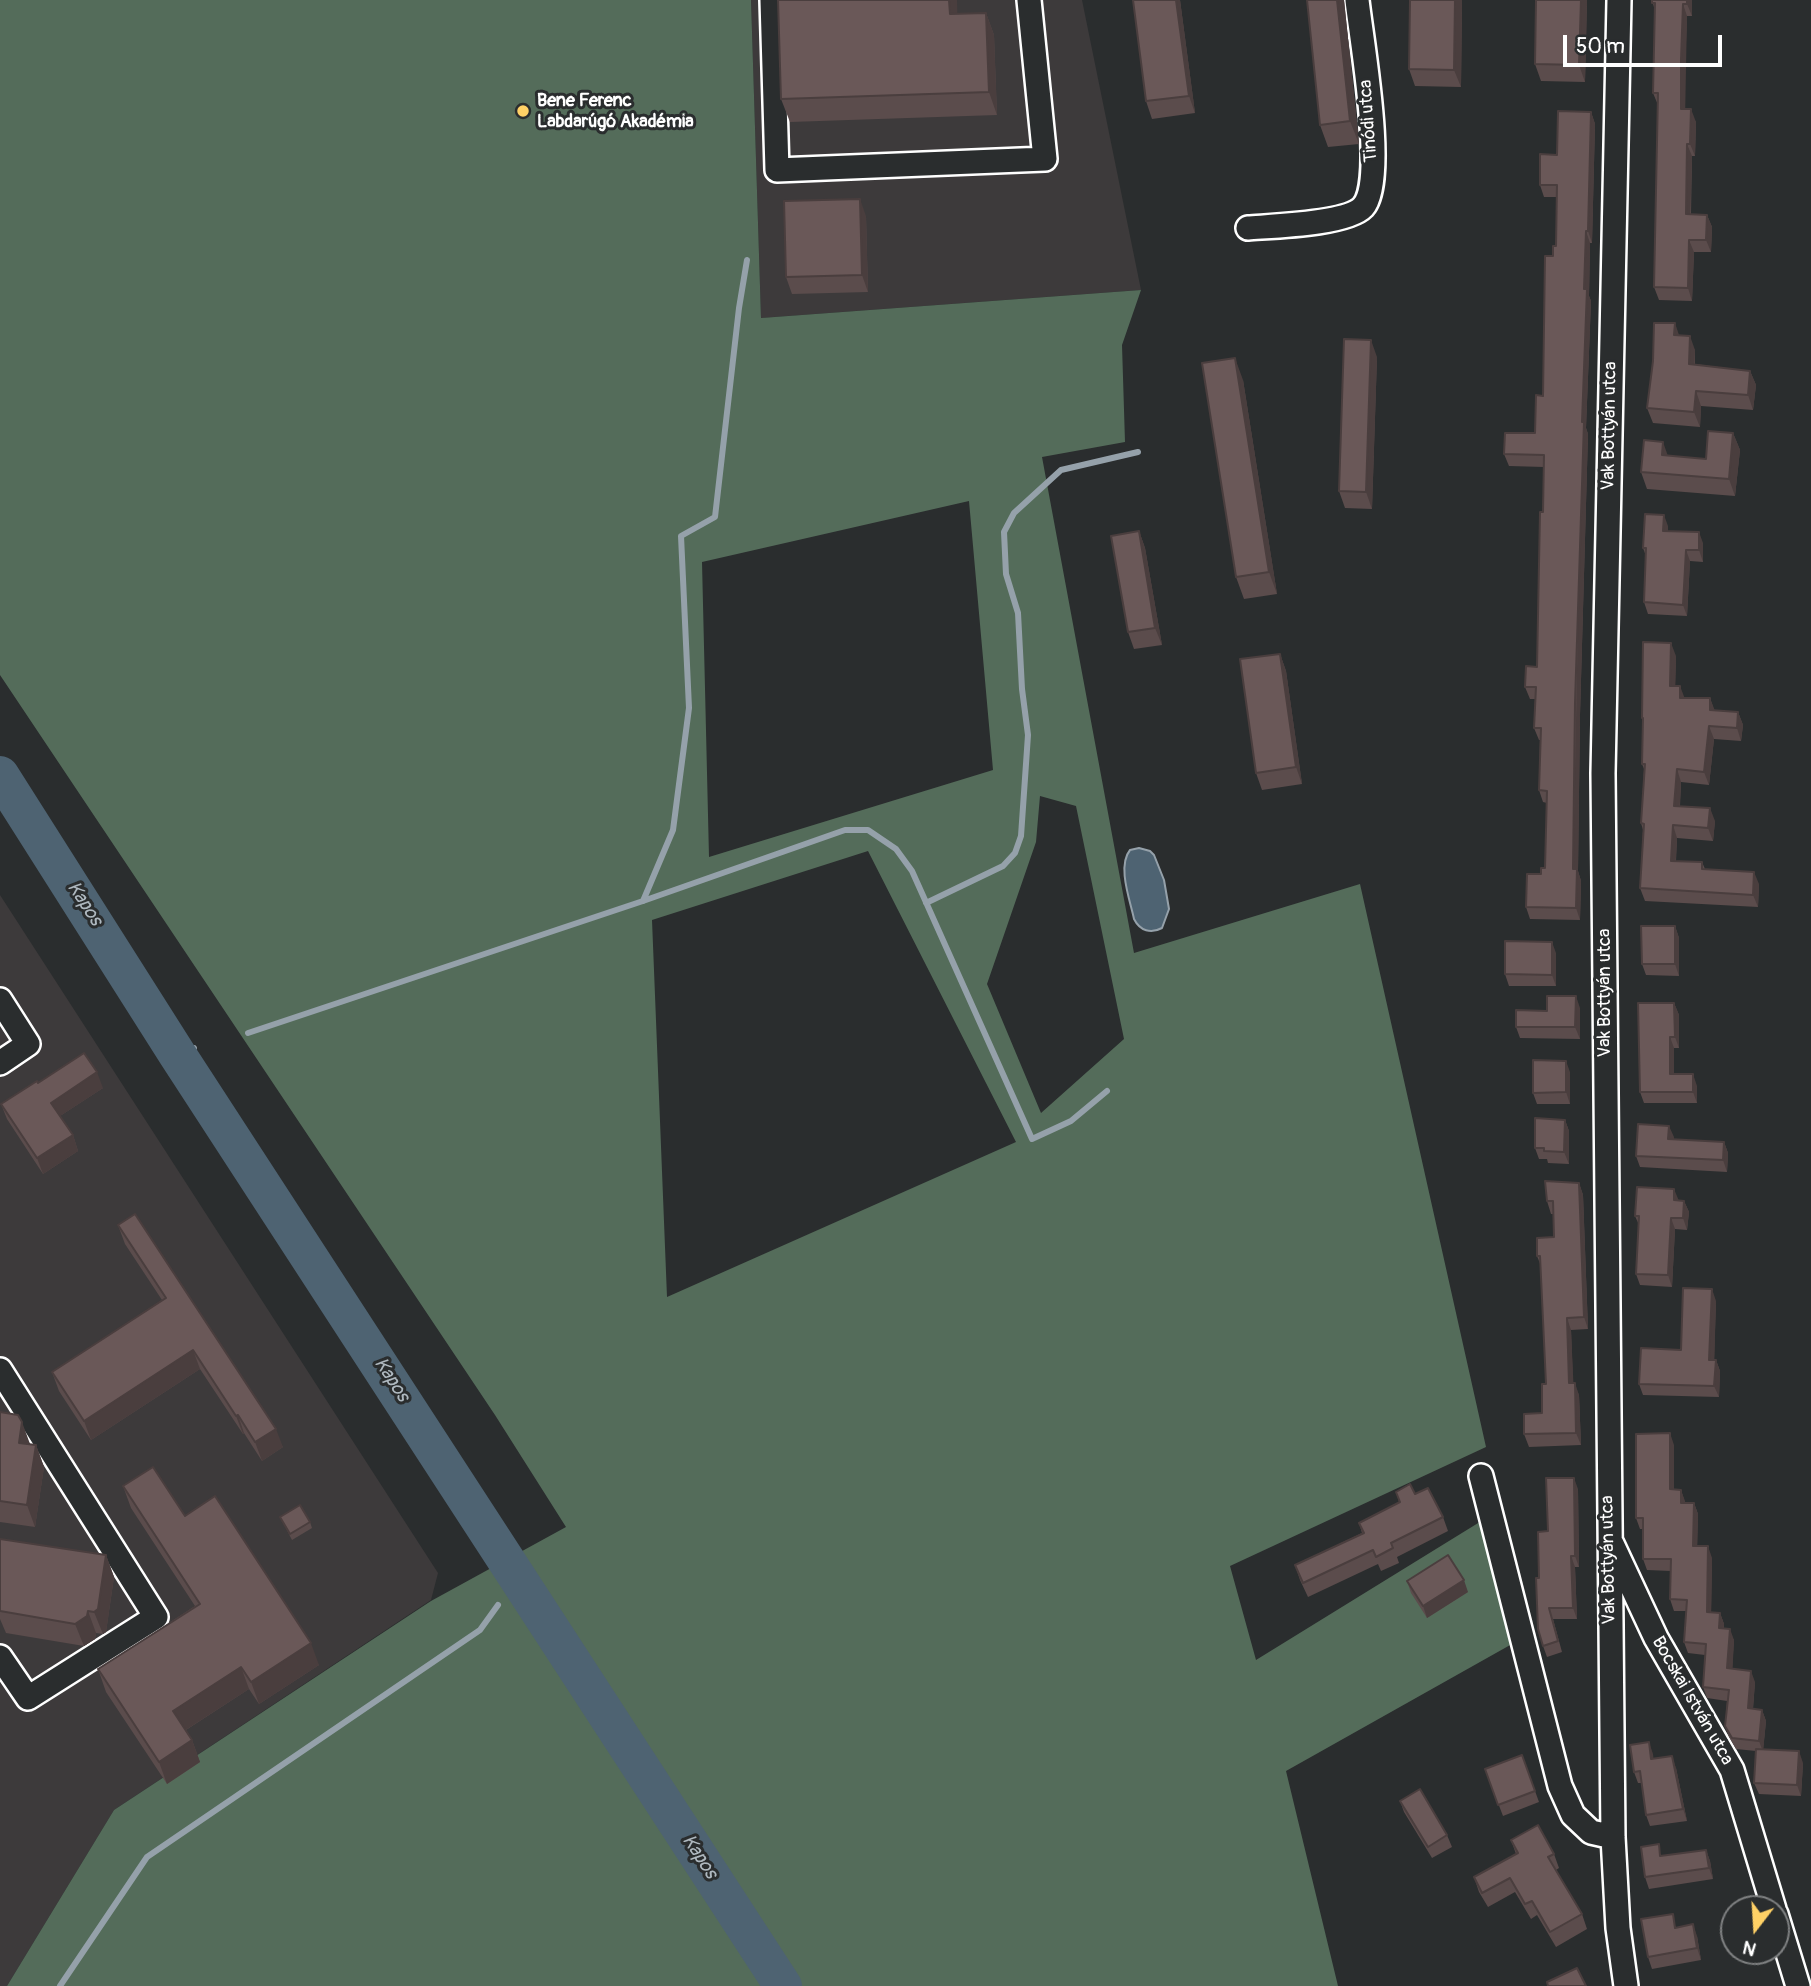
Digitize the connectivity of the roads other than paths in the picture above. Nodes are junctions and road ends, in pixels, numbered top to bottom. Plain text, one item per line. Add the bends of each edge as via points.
1 (772, 0) edge
2 (1029, 0) edge
3 (1357, 0) edge
4 (1619, 0) edge
5 (1248, 228) dead end
6 (0, 1000) edge
7 (0, 1063) edge
8 (0, 1370) edge
9 (1481, 1476) dead end
10 (1609, 1538) junction
11 (0, 1657) edge
12 (1613, 1836) junction
13 (1770, 1895) edge
14 (1790, 1960) edge
15 (1626, 1986) edge
16 (1798, 1986) edge

1 - 2 street via 777,170 1045,159
3 - 5 street, Tinódi utca via 1373,153 1370,192 1363,206 1340,219
4 - 10 street, Vak Bottyán utca via 1603,773
6 - 7 street via 28,1044
8 - 11 street via 156,1618 28,1698
9 - 12 street via 1560,1786 1573,1815 1591,1832
10 - 12 street, Vak Bottyán utca
10 - 13 street, Bocskai István utca via 1656,1637 1732,1770
12 - 15 street, Vak Bottyán utca
14 - 16 street

